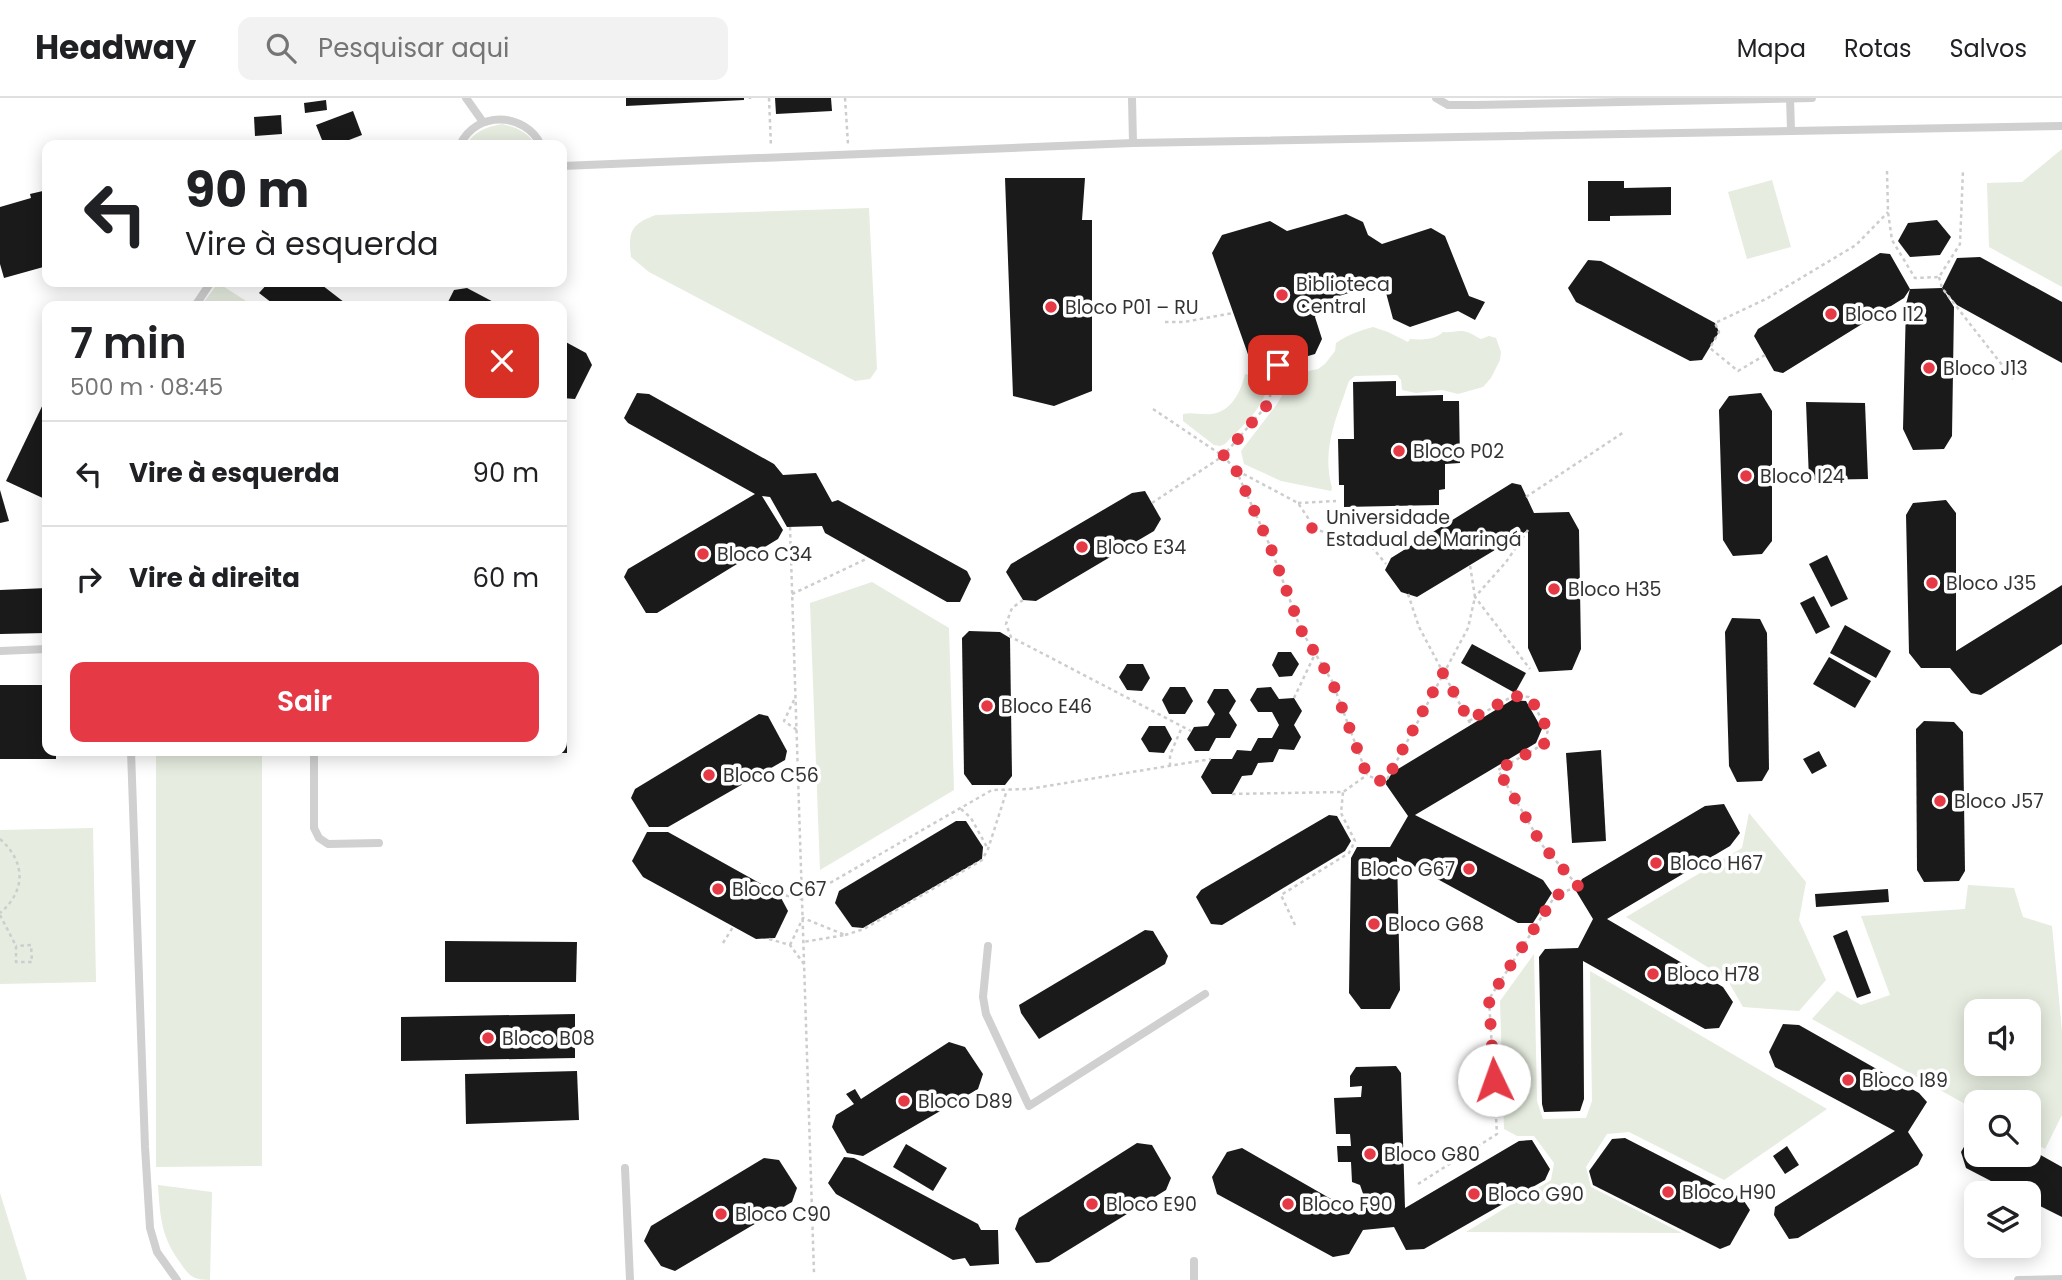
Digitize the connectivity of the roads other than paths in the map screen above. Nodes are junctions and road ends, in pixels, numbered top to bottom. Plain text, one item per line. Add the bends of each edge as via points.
1 (466, 98) edge
2 (1132, 98) edge
3 (1436, 98) edge
4 (1790, 98) edge
5 (1812, 98) edge
6 (483, 122) junction
7 (2062, 126) edge
8 (1791, 130) junction
9 (462, 140) edge
10 (538, 140) edge
11 (1133, 144) junction
12 (567, 166) edge
13 (42, 649) edge
14 (0, 651) edge
15 (131, 756) edge
16 (314, 756) edge
17 (379, 844) dead end
18 (988, 946) dead end
19 (1205, 994) dead end
20 (625, 1168) dead end
21 (1194, 1261) dead end
22 (2062, 1279) edge
23 (177, 1280) edge
24 (630, 1280) edge
25 (1194, 1280) edge
26 (2018, 1280) edge

1 - 6 lane
2 - 11 lane
3 - 4 lane via 1448,105
4 - 5 lane
4 - 8 lane
6 - 9 lane
6 - 10 lane via 509,120 532,131
7 - 8 lane
8 - 11 lane
11 - 12 lane
13 - 14 lane
15 - 23 lane via 150,1228 157,1252
16 - 17 lane via 314,828 319,838 328,844
18 - 19 lane via 986,1014 1029,1106
20 - 24 lane
21 - 25 lane
22 - 26 lane

